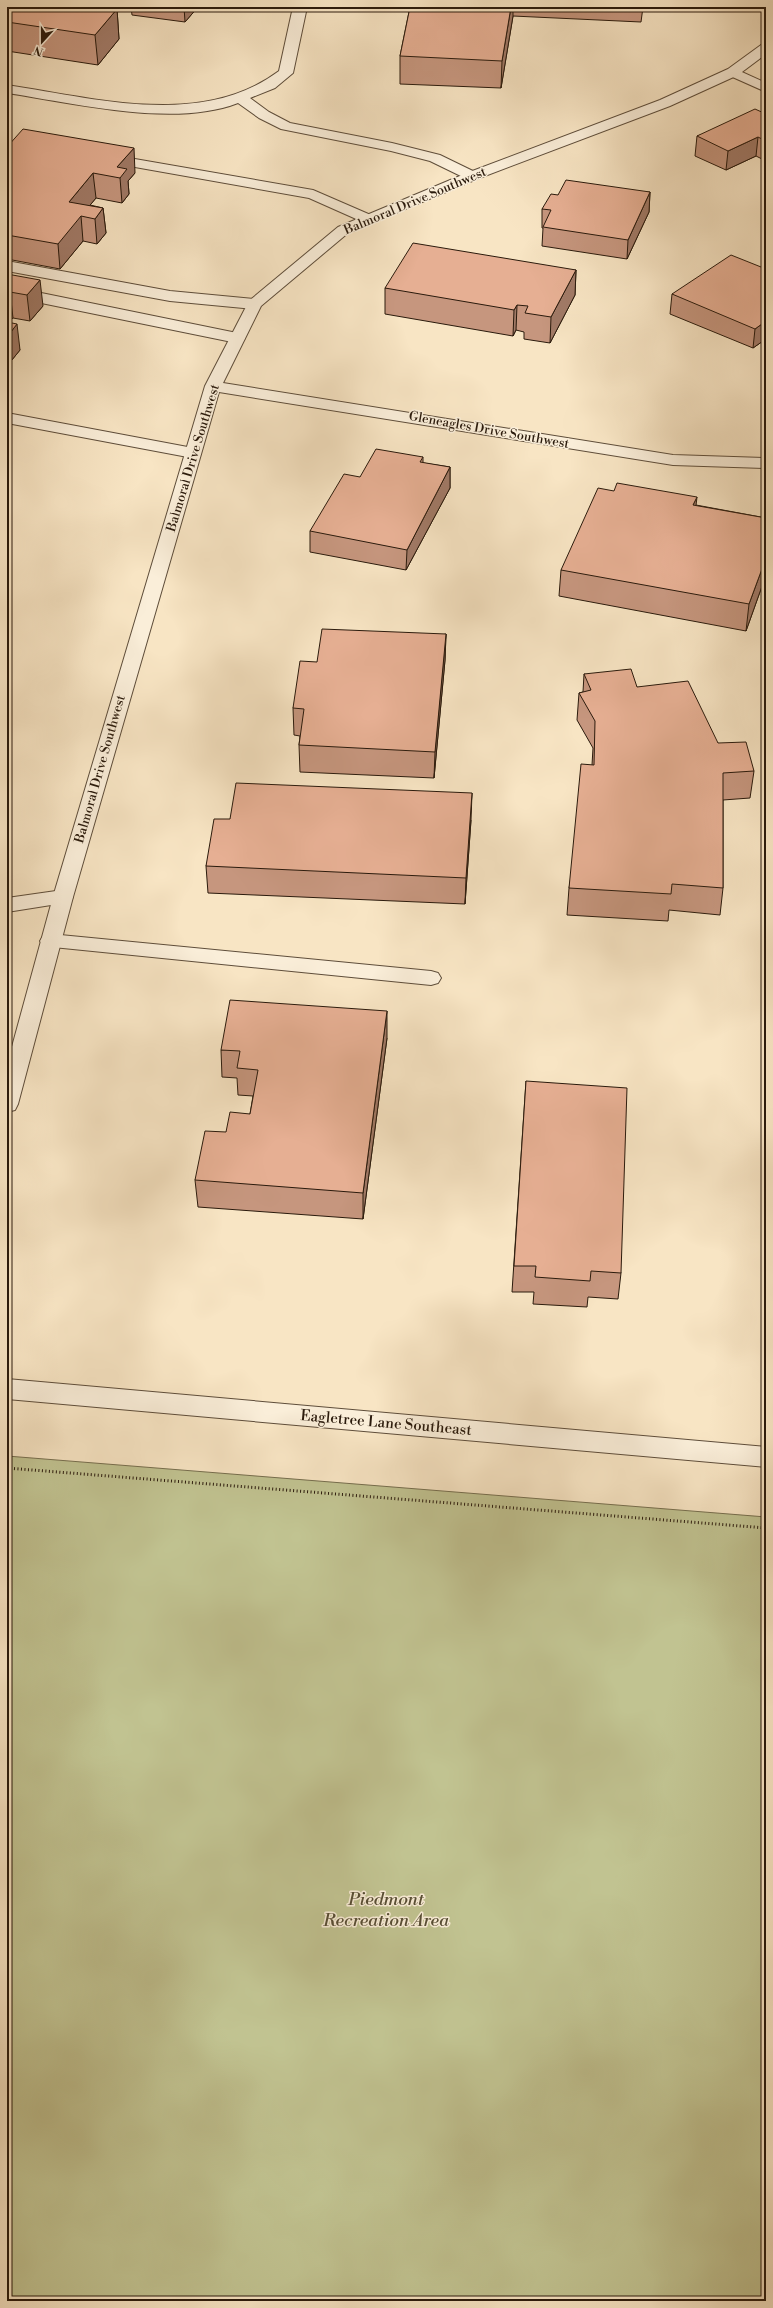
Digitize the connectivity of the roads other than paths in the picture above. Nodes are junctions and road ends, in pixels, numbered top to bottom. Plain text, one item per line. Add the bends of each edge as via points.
1 (300, 7) edge
2 (766, 48) edge
3 (733, 72) junction
4 (766, 88) edge
5 (7, 89) edge
6 (240, 97) junction
7 (92, 156) edge
8 (472, 176) junction
9 (368, 219) junction
10 (7, 266) edge
11 (7, 290) edge
12 (254, 304) junction
13 (237, 338) junction
14 (213, 386) junction
15 (7, 418) edge
16 (194, 453) junction
17 (766, 464) edge
18 (62, 897) junction
19 (7, 905) edge
20 (50, 940) junction
21 (431, 978) dead end
22 (7, 1104) edge
23 (7, 1389) edge
24 (766, 1457) edge

1 - 6 street via 286,73 270,85
2 - 3 street, Balmoral Drive Southwest
3 - 4 street
3 - 8 street, Balmoral Drive Southwest via 665,103
5 - 6 street via 130,108 154,109 206,107
6 - 8 street via 264,115 286,126 421,154
7 - 9 street via 313,194
8 - 9 street, Balmoral Drive Southwest
9 - 12 street, Balmoral Drive Southwest via 343,230
10 - 12 street via 170,296
11 - 13 street
12 - 13 street, Balmoral Drive Southwest
13 - 14 street, Balmoral Drive Southwest
14 - 16 street, Balmoral Drive Southwest
14 - 17 street, Gleneagles Drive Southwest via 673,460
15 - 16 street
16 - 18 street, Balmoral Drive Southwest
18 - 19 street
18 - 20 street, Balmoral Drive Southwest
20 - 21 street
20 - 22 street, Balmoral Drive Southwest
23 - 24 street, Eagletree Lane Southeast

